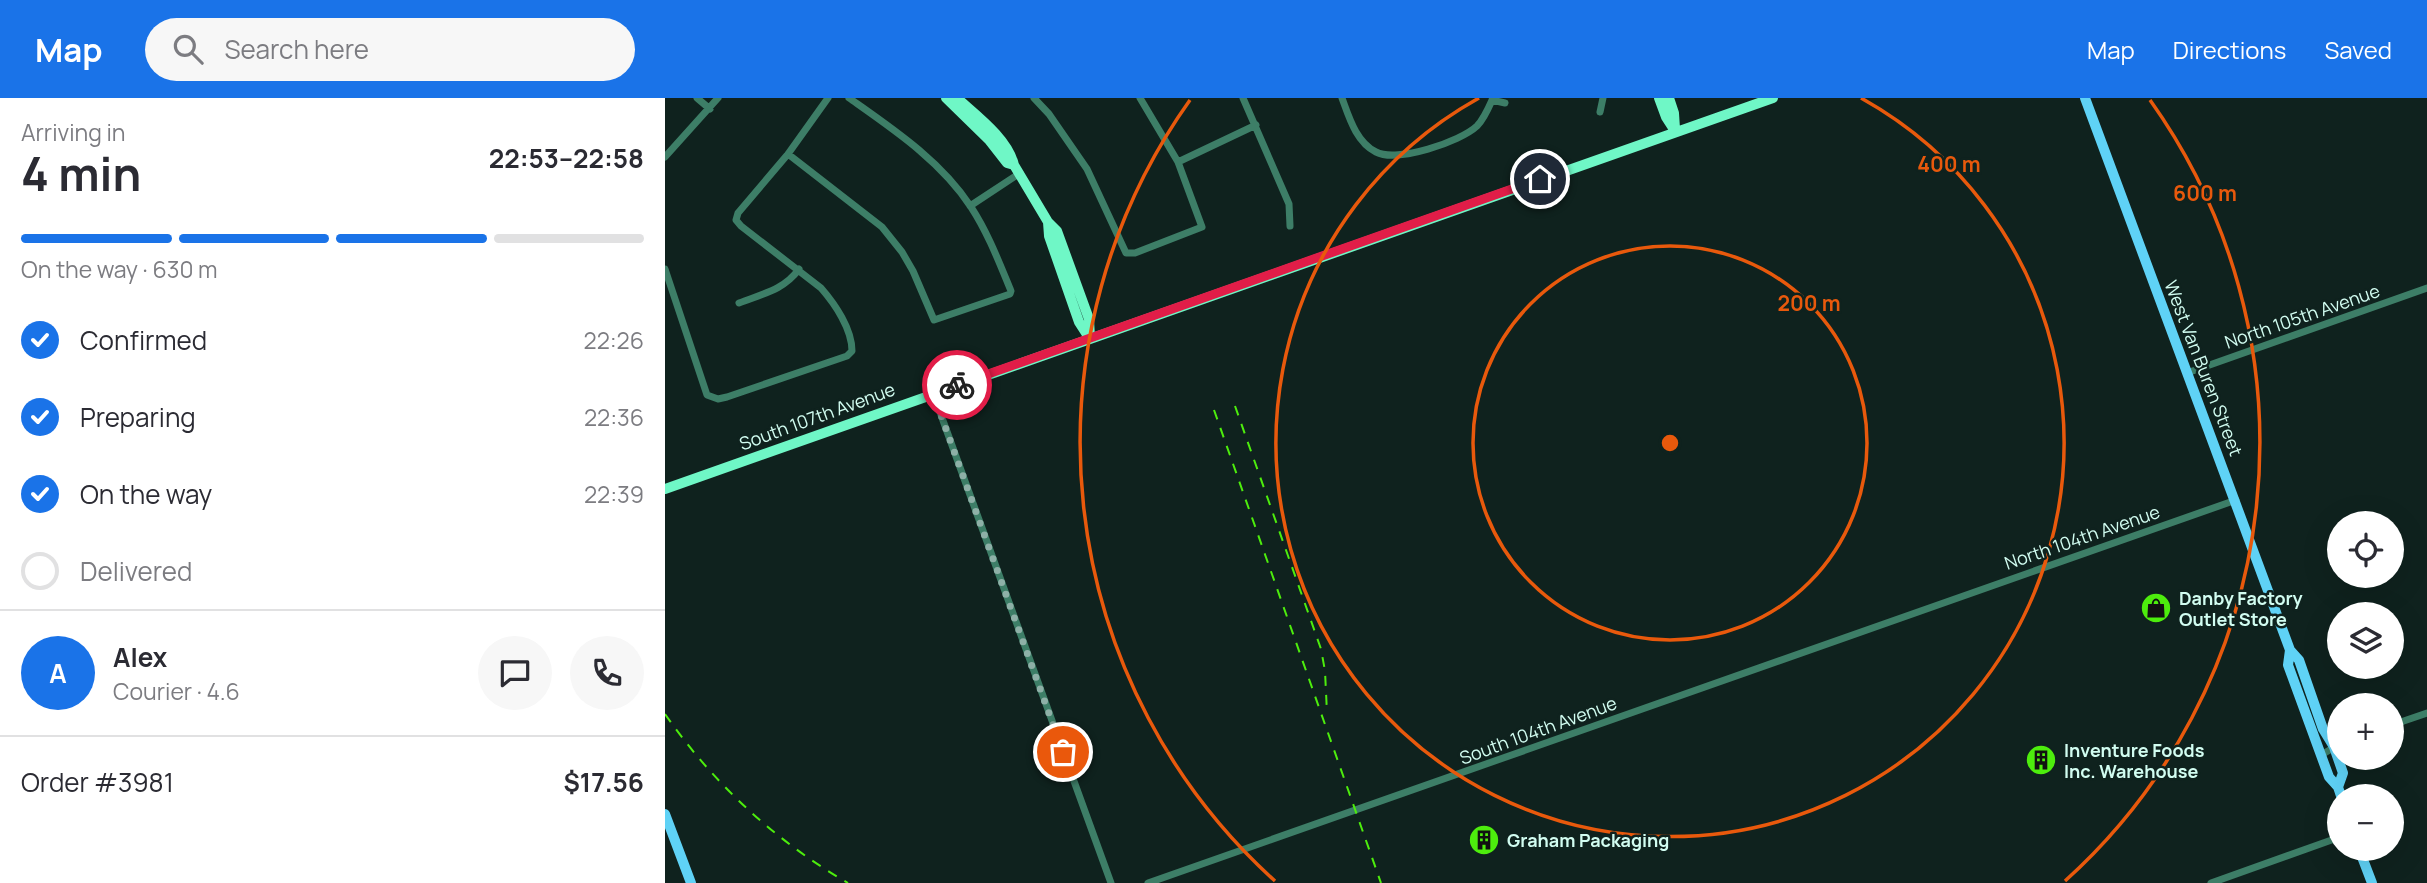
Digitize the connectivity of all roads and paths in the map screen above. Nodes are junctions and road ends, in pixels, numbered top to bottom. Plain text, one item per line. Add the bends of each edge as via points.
1 (697, 98) edge
2 (718, 98) edge
3 (828, 98) edge
4 (849, 98) edge
5 (946, 98) edge
6 (957, 98) edge
7 (1034, 98) edge
8 (1140, 98) edge
9 (1243, 98) edge
10 (1342, 98) edge
11 (1603, 98) edge
12 (1659, 98) edge
13 (1669, 98) edge
14 (1773, 98) edge
15 (2085, 98) edge
16 (1492, 99) edge
17 (1505, 103) dead end
18 (709, 109) junction
19 (1600, 112) dead end
20 (1256, 125) junction
21 (1675, 131) junction
22 (787, 154) junction
23 (665, 157) edge
24 (1178, 162) junction
25 (1017, 169) junction
26 (970, 206) junction
27 (1290, 226) dead end
28 (665, 269) edge
29 (799, 269) junction
30 (2427, 288) edge
31 (739, 303) dead end
32 (1090, 338) junction
33 (2187, 373) junction
34 (933, 393) junction
35 (665, 489) edge
36 (2236, 500) junction
37 (1938, 605) joint
38 (2290, 650) junction
39 (2299, 696) junction
40 (2427, 713) edge
41 (2404, 721) edge
42 (2327, 734) edge
43 (2327, 739) edge
44 (2327, 752) edge
45 (2321, 755) junction
46 (2334, 784) edge
47 (665, 814) edge
48 (2327, 842) edge
49 (2364, 861) edge
50 (691, 883) edge
51 (1111, 883) edge
52 (1148, 883) edge
53 (2210, 883) edge
54 (2372, 883) edge

1 - 18 street
2 - 18 street
3 - 22 street
4 - 26 street via 940,169
5 - 25 main road
6 - 25 main road via 998,138
7 - 24 street via 1087,169 1126,253 1202,227
8 - 24 street
9 - 20 street
10 - 16 street via 1357,135 1375,152 1393,156 1453,140 1479,124
11 - 19 street
12 - 21 main road
13 - 21 main road
14 - 21 main road, South 107th Avenue
15 - 33 main road, West Van Buren Street
16 - 17 street
18 - 23 street
20 - 24 street
20 - 27 street via 1289,204
21 - 32 main road, South 107th Avenue
22 - 26 street via 882,227 913,271 934,320 1011,291
22 - 29 street via 736,220
25 - 26 street
25 - 32 main road via 1057,231 1089,319
28 - 29 street via 707,395 718,399 852,351 831,299
29 - 31 street via 780,288
30 - 33 street, North 105th Avenue
32 - 34 main road, South 107th Avenue
33 - 36 main road, West Van Buren Street
34 - 35 main road, South 107th Avenue
34 - 51 street
36 - 37 street, North 104th Avenue
36 - 38 main road, West Van Buren Street
37 - 52 street, South 104th Avenue
38 - 39 main road, West Van Buren Street via 2288,665
38 - 42 main road, West Van Buren Street via 2299,660
39 - 43 main road via 2306,701 2318,732
39 - 45 main road, West Van Buren Street
40 - 41 street
44 - 45 street
45 - 46 main road, West Van Buren Street
47 - 50 main road
48 - 53 street
49 - 54 main road

